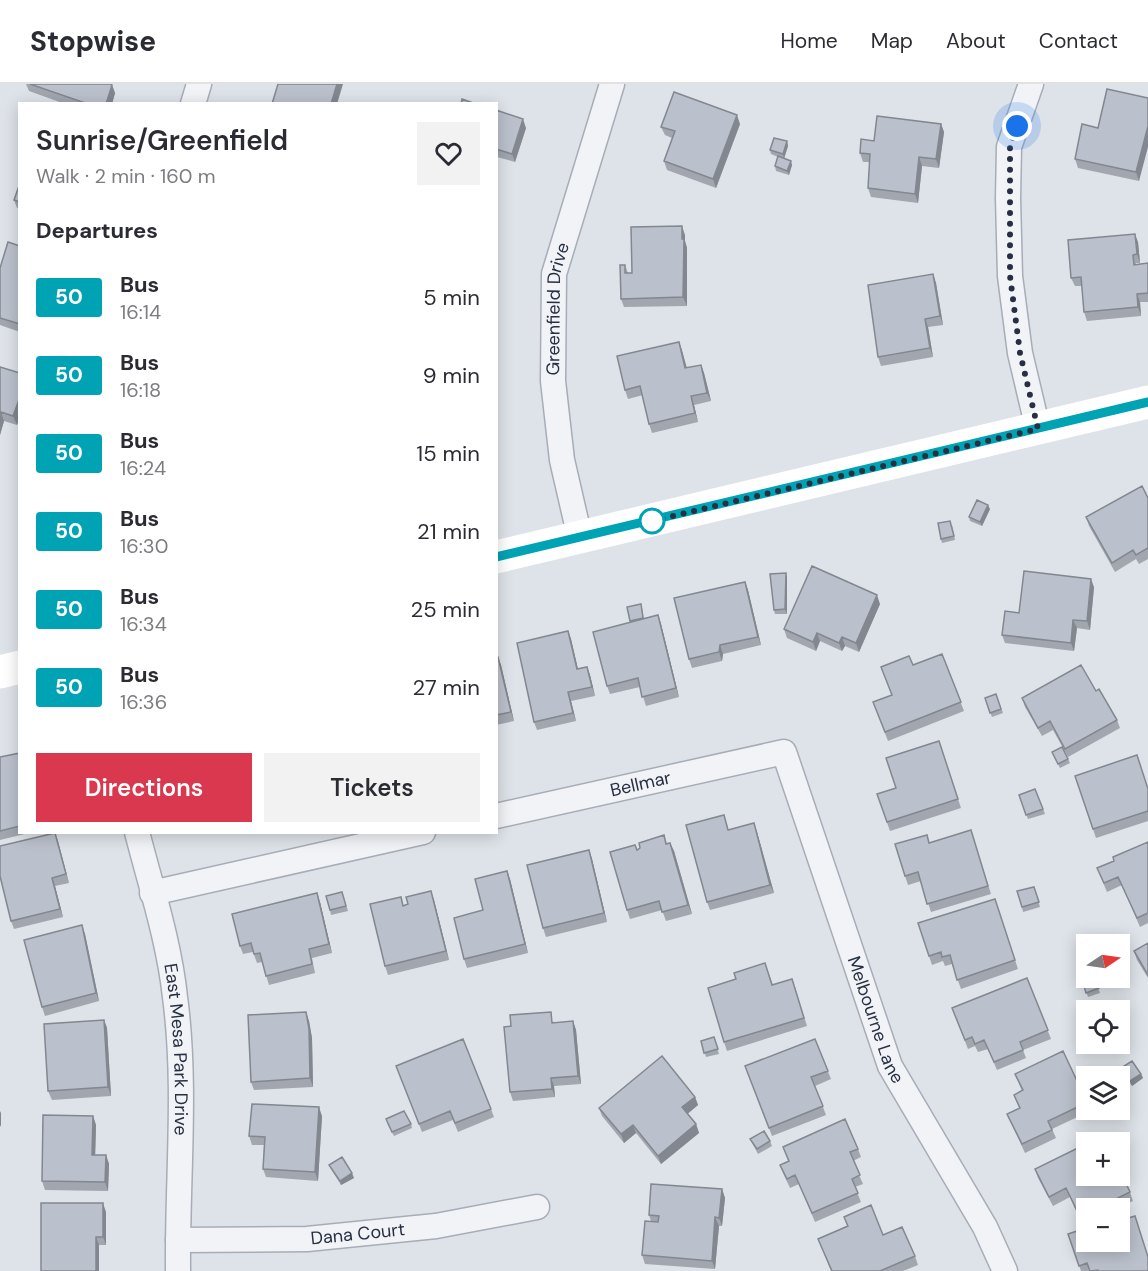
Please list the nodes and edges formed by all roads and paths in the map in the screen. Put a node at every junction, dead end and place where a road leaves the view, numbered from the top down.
1 (199, 84) edge
2 (612, 84) edge
3 (1031, 84) edge
4 (194, 102) edge
5 (1148, 402) edge
6 (1038, 429) junction
7 (580, 538) junction
8 (498, 557) edge
9 (18, 668) edge
10 (0, 672) edge
11 (784, 752) joint
12 (498, 816) edge
13 (137, 834) edge
14 (414, 834) edge
15 (152, 893) junction
16 (537, 1207) dead end
17 (178, 1240) junction
18 (178, 1271) edge
19 (1005, 1271) edge

1 - 4 street
2 - 7 street, Greenfield Drive
3 - 6 street
5 - 6 main road
6 - 7 main road
7 - 8 main road
9 - 10 main road
11 - 12 street, Bellmar
11 - 19 street, Melbourne Lane
13 - 15 street, East Mesa Park Drive
14 - 15 street
15 - 17 street, East Mesa Park Drive
16 - 17 street, Dana Court
17 - 18 street, East Mesa Park Drive

